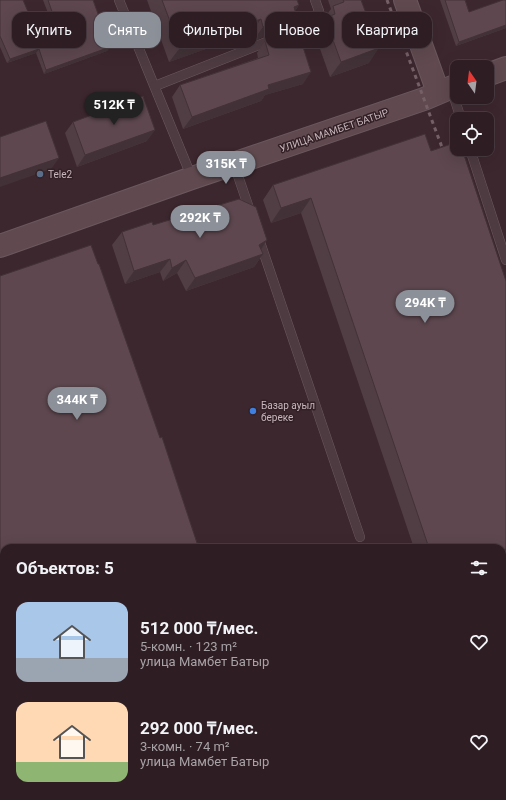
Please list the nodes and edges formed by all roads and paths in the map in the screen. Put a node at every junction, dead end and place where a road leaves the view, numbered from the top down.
1 (120, 0) edge
2 (315, 0) edge
3 (405, 0) edge
4 (506, 68) edge
5 (494, 72) edge
6 (155, 86) junction
7 (449, 88) edge
8 (458, 112) edge
9 (472, 156) edge
10 (234, 164) junction
11 (192, 178) junction
12 (0, 246) edge
13 (506, 260) edge
14 (360, 537) dead end

1 - 6 lane
2 - 6 lane
3 - 7 main road
4 - 5 main road
6 - 11 lane
7 - 8 lane
7 - 10 main road, УЛИЦА МАМБЕТ БАТЫР
9 - 13 lane
10 - 11 main road, УЛИЦА МАМБЕТ БАТЫР
10 - 14 lane
11 - 12 main road, УЛИЦА МАМБЕТ БАТЫР

